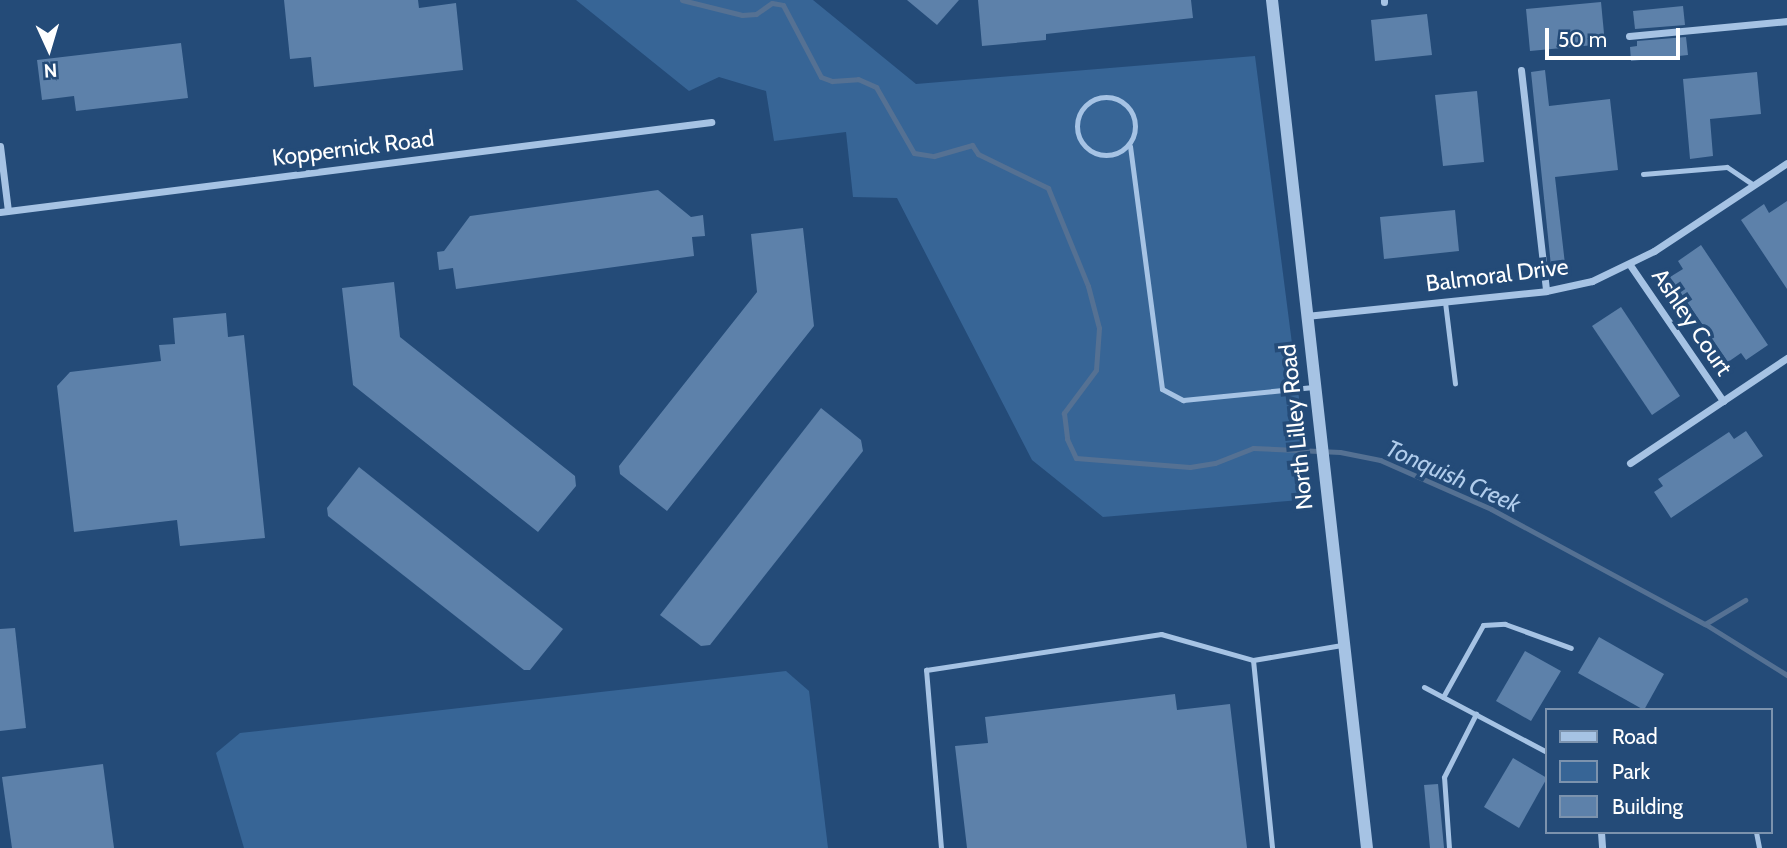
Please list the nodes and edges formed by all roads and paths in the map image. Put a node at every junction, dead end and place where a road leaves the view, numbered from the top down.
1 (1272, 0) edge
2 (1787, 21) edge
3 (1629, 36) dead end
4 (1521, 70) dead end
5 (711, 122) dead end
6 (0, 146) edge
7 (1130, 146) junction
8 (1786, 166) edge
9 (1643, 174) dead end
10 (1754, 185) junction
11 (4, 211) edge
12 (1630, 265) junction
13 (1546, 291) junction
14 (1445, 302) junction
15 (1305, 316) junction
16 (1787, 358) edge
17 (1455, 383) dead end
18 (1313, 387) junction
19 (1723, 401) junction
20 (1630, 463) dead end
21 (1342, 645) junction
22 (1571, 649) dead end
23 (1253, 660) junction
24 (1424, 687) dead end
25 (1443, 697) junction
26 (1476, 714) junction
27 (1546, 751) edge
28 (941, 848) edge
29 (1272, 848) edge
30 (1367, 848) edge
31 (1449, 848) edge

1 - 15 street, North Lilley Road
2 - 3 street
4 - 13 street
5 - 11 street, Koppernick Road
6 - 11 street
7 - 7 lane
7 - 18 lane
8 - 10 street, Balmoral Drive
9 - 10 lane
10 - 12 street, Balmoral Drive
12 - 13 street, Balmoral Drive
12 - 19 street, Ashley Court
13 - 14 street, Balmoral Drive
14 - 15 street, Balmoral Drive
14 - 17 lane
15 - 18 street, North Lilley Road
16 - 19 street, Ashley Court
18 - 21 street, North Lilley Road
19 - 20 street, Ashley Court
21 - 23 lane
21 - 30 street, North Lilley Road
22 - 25 lane
23 - 28 lane
23 - 29 lane
24 - 25 lane
25 - 26 lane
26 - 27 lane
26 - 31 lane

